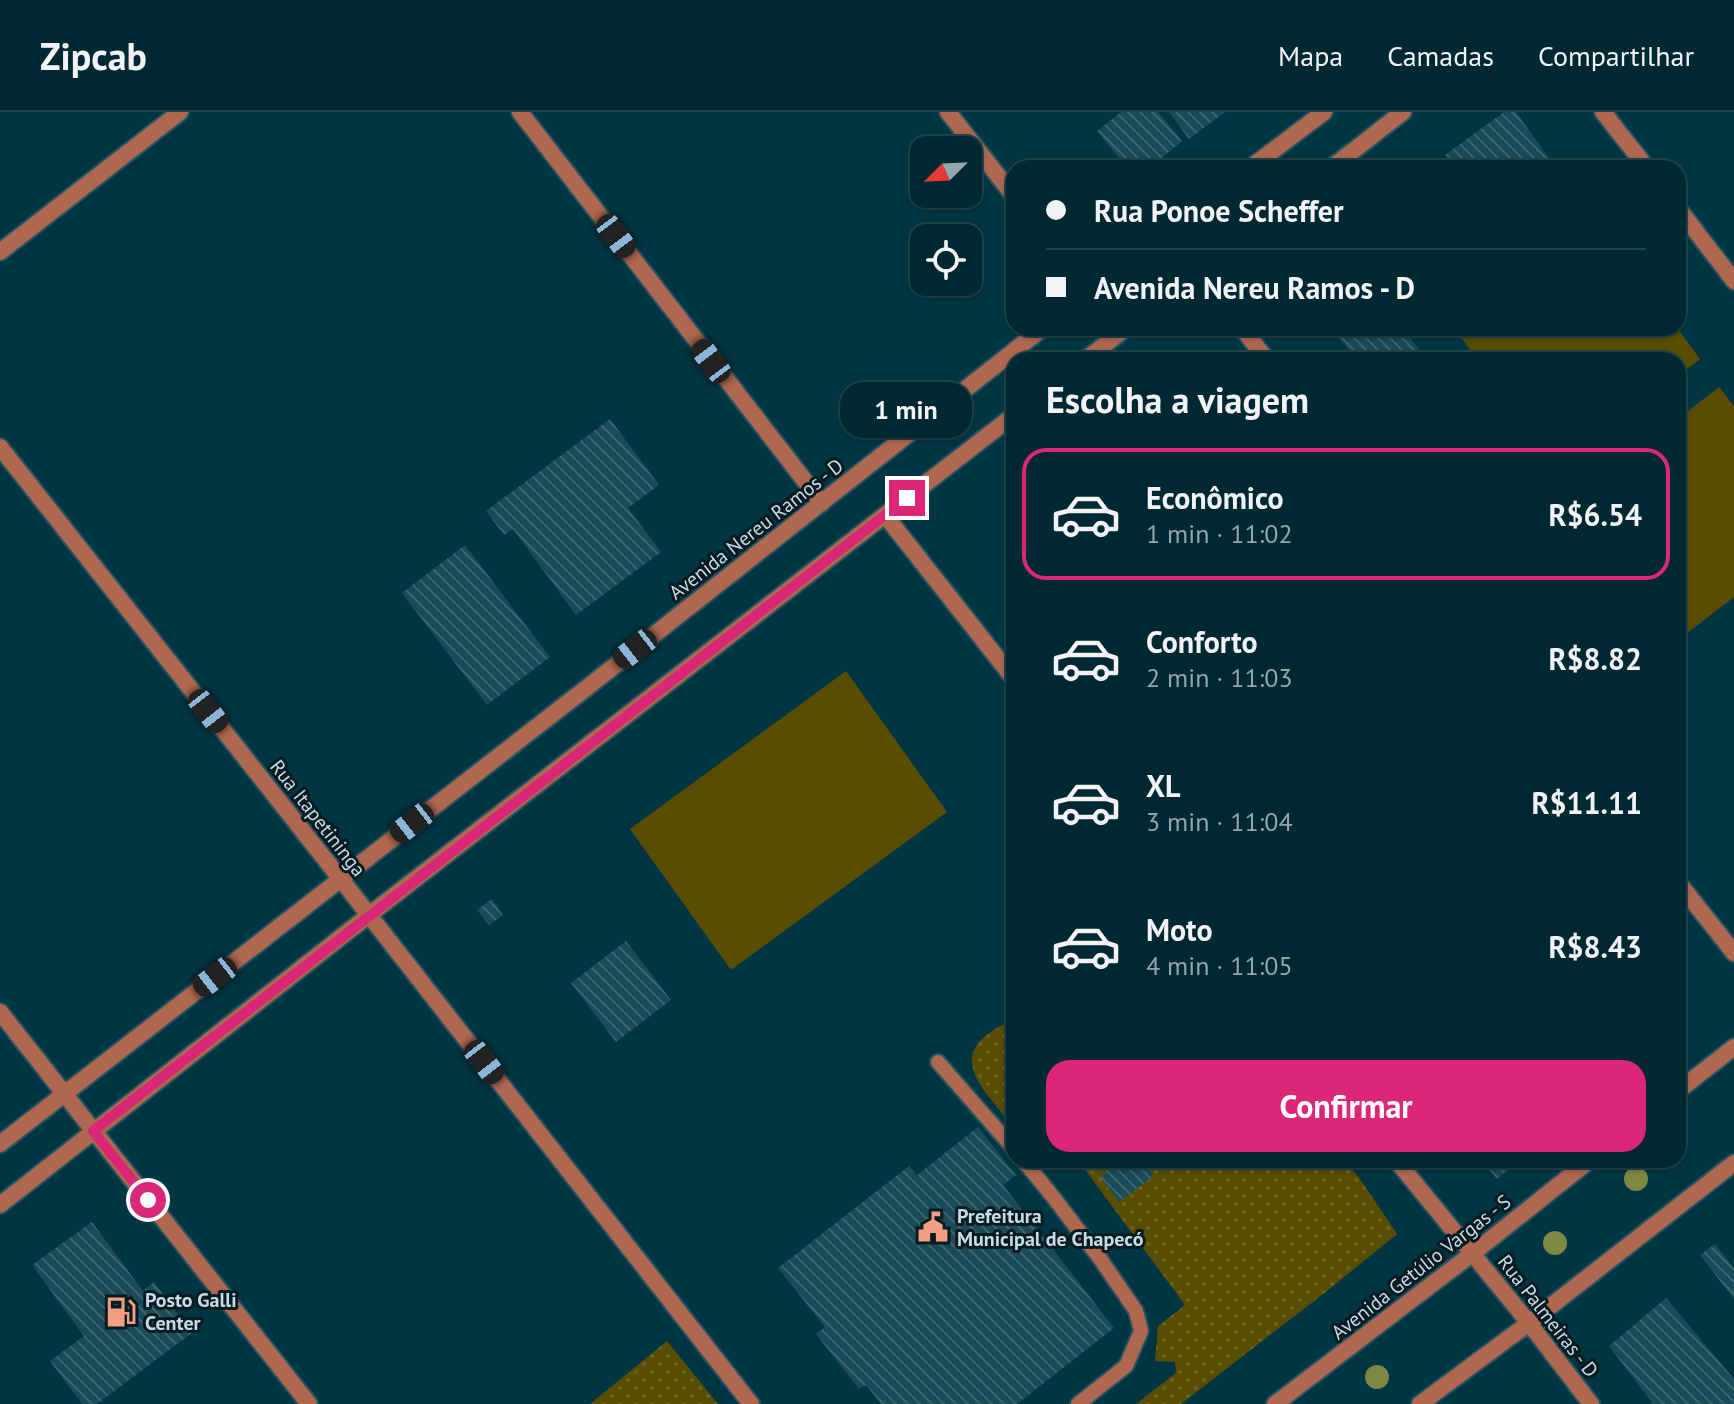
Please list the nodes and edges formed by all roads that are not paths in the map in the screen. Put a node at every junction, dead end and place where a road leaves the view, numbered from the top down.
1 (180, 112) edge
2 (520, 112) edge
3 (948, 112) edge
4 (1324, 112) edge
5 (1403, 112) edge
6 (1603, 112) edge
7 (1261, 160) edge
8 (1341, 160) edge
9 (1641, 160) edge
10 (1006, 186) edge
11 (1686, 218) edge
12 (0, 252) edge
13 (1734, 281) edge
14 (1033, 336) edge
15 (1116, 336) edge
16 (1248, 336) edge
17 (1013, 352) edge
18 (1095, 352) edge
19 (1261, 352) edge
20 (1006, 357) edge
21 (1006, 421) edge
22 (0, 447) edge
23 (822, 503) junction
24 (885, 515) junction
25 (1006, 669) edge
26 (340, 879) junction
27 (1686, 892) edge
28 (369, 915) junction
29 (1734, 953) edge
30 (0, 1012) edge
31 (1734, 1047) edge
32 (938, 1062) dead end
33 (1686, 1085) edge
34 (64, 1095) junction
35 (93, 1131) junction
36 (1006, 1140) edge
37 (0, 1144) edge
38 (1734, 1163) edge
39 (1030, 1168) edge
40 (1403, 1168) edge
41 (1580, 1168) edge
42 (0, 1205) edge
43 (1473, 1253) junction
44 (1529, 1323) junction
45 (309, 1404) edge
46 (751, 1404) edge
47 (1078, 1404) edge
48 (1275, 1404) edge
49 (1420, 1404) edge
50 (1591, 1404) edge

1 - 12 street
2 - 23 street
3 - 10 street
4 - 7 street
5 - 8 street
6 - 9 street
11 - 13 street
14 - 17 street, Avenida Nereu Ramos - D
15 - 18 street
16 - 19 street
20 - 23 street, Avenida Nereu Ramos - D
21 - 24 street
22 - 26 street, Rua Itapetininga
23 - 26 street, Avenida Nereu Ramos - D
24 - 25 street
24 - 28 street
26 - 28 street, Rua Itapetininga
26 - 34 street, Avenida Nereu Ramos - D
27 - 29 street
28 - 35 street
28 - 46 street, Rua Itapetininga
30 - 34 street
31 - 33 street
32 - 36 lane
34 - 35 street
34 - 37 street, Avenida Nereu Ramos - D
35 - 42 street
35 - 45 street
38 - 44 street
39 - 47 lane
40 - 43 street, Rua Palmeiras - D
41 - 43 street, Avenida Getúlio Vargas - S
43 - 44 street, Rua Palmeiras - D
43 - 48 street, Avenida Getúlio Vargas - S
44 - 49 street
44 - 50 street, Rua Palmeiras - D

